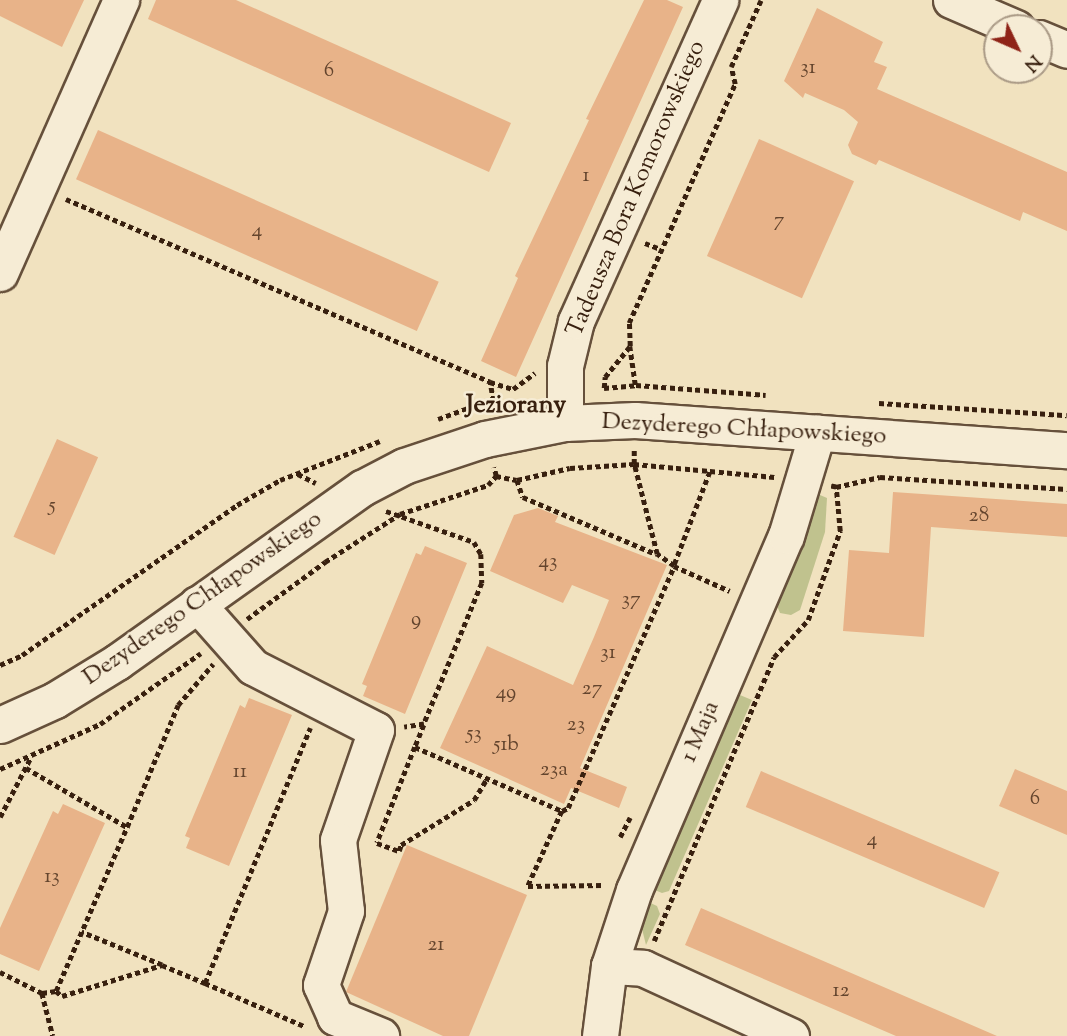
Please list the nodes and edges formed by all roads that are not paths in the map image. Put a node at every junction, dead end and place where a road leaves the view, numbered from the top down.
1 (121, 0) edge
2 (720, 0) edge
3 (951, 0) edge
4 (984, 14) edge
5 (0, 273) edge
6 (565, 423) junction
7 (817, 433) junction
8 (1067, 450) edge
9 (197, 604) junction
10 (0, 725) edge
11 (609, 966) junction
12 (323, 1030) edge
13 (381, 1036) edge
14 (600, 1036) edge
15 (791, 1036) edge

1 - 5 street
2 - 6 street, Tadeusza Bora Komorowskiego
3 - 4 street
6 - 7 street, Dezyderego Chłapowskiego
6 - 9 street, Dezyderego Chłapowskiego
7 - 8 street, Dezyderego Chłapowskiego
7 - 11 street, 1 Maja
9 - 10 street, Dezyderego Chłapowskiego
9 - 12 street
11 - 14 street, 1 Maja
11 - 15 street
12 - 13 street

